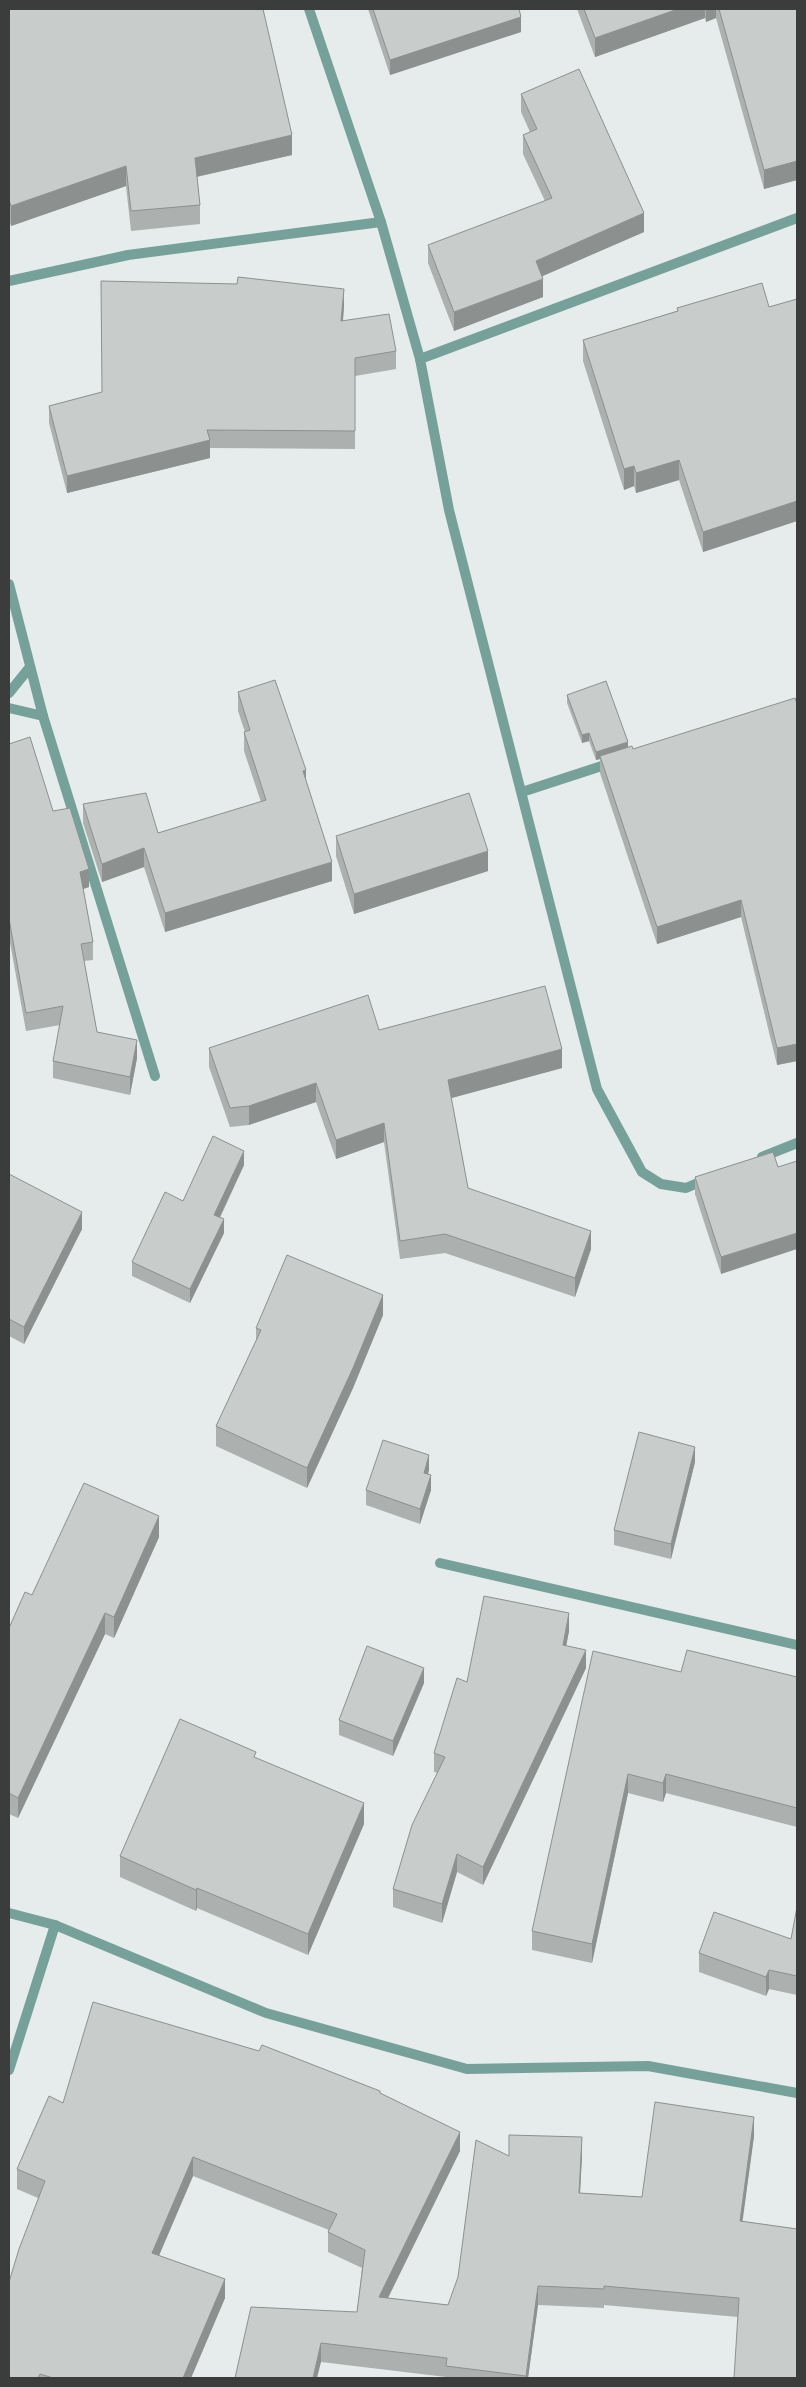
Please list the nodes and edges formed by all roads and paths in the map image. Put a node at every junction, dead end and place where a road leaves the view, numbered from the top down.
1 (308, 9) edge
2 (797, 218) edge
3 (381, 222) junction
4 (9, 281) edge
5 (420, 359) junction
6 (9, 584) edge
7 (30, 667) junction
8 (9, 693) edge
9 (9, 708) edge
10 (43, 716) junction
11 (626, 758) edge
12 (522, 792) junction
13 (155, 1076) dead end
14 (797, 1142) edge
15 (751, 1161) edge
16 (714, 1176) edge
17 (440, 1563) dead end
18 (797, 1645) edge
19 (9, 1913) edge
20 (55, 1925) junction
21 (9, 2070) edge
22 (797, 2093) edge

1 - 3 street
2 - 5 street
3 - 4 street
3 - 5 street
5 - 12 street
6 - 7 street
7 - 8 street
7 - 10 street
9 - 10 street
10 - 13 street
11 - 12 street
12 - 16 street
14 - 15 street
17 - 18 street
19 - 20 street
20 - 21 street
20 - 22 street

